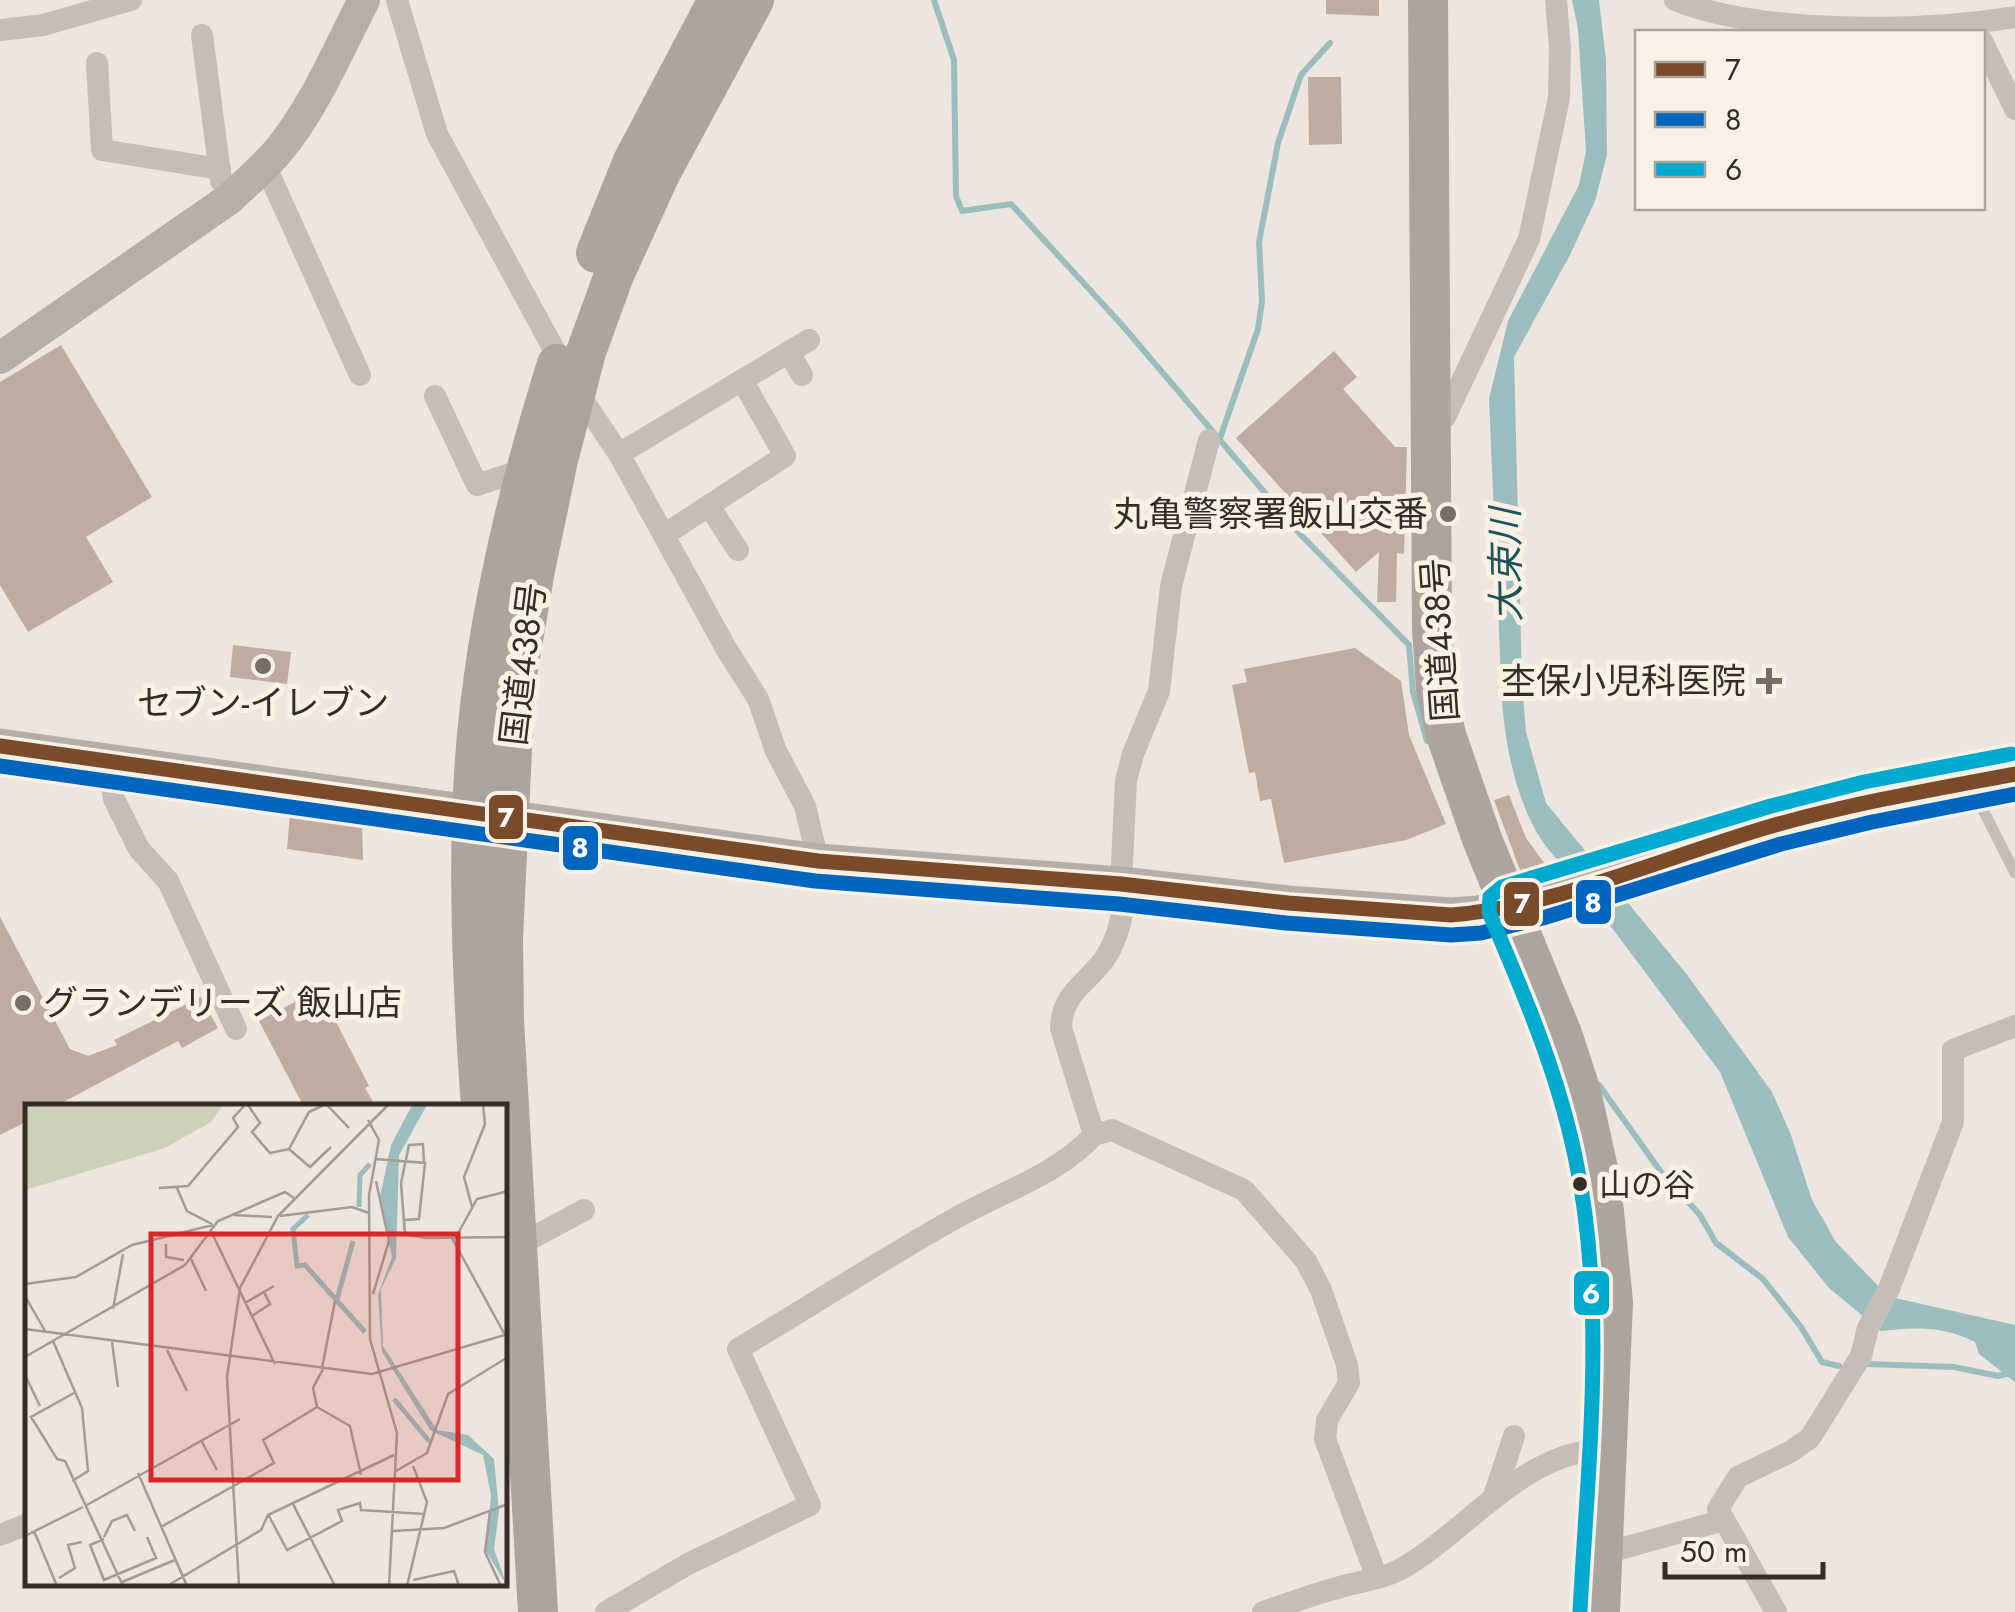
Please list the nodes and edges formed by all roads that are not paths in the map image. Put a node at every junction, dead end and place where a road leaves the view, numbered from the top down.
1 (130, 0) edge
2 (364, 0) edge
3 (396, 0) edge
4 (718, 0) edge
5 (754, 0) edge
6 (1428, 0) edge
7 (1556, 0) edge
8 (1675, 0) edge
9 (2008, 12) edge
10 (0, 30) edge
11 (1922, 30) edge
12 (1981, 30) edge
13 (202, 35) dead end
14 (1985, 47) edge
15 (98, 63) dead end
16 (2015, 109) edge
17 (266, 165) junction
18 (220, 170) junction
19 (224, 203) junction
20 (809, 340) dead end
21 (788, 352) junction
22 (0, 358) edge
23 (568, 373) junction
24 (360, 374) dead end
25 (802, 374) dead end
26 (742, 380) junction
27 (435, 396) dead end
28 (1432, 426) junction
29 (1209, 440) dead end
30 (620, 454) junction
31 (525, 469) junction
32 (709, 506) junction
33 (664, 536) junction
34 (738, 550) dead end
35 (0, 746) edge
36 (108, 762) junction
37 (2015, 774) edge
38 (1976, 782) junction
39 (490, 817) junction
40 (818, 861) junction
41 (2015, 873) edge
42 (1124, 885) junction
43 (1508, 906) junction
44 (2015, 1026) edge
45 (236, 1029) dead end
46 (481, 1104) edge
47 (507, 1104) edge
48 (1094, 1134) junction
49 (508, 1139) edge
50 (584, 1210) dead end
51 (511, 1250) edge
52 (1514, 1436) dead end
53 (1607, 1450) junction
54 (1493, 1500) junction
55 (1724, 1520) junction
56 (25, 1525) edge
57 (0, 1535) edge
58 (508, 1542) edge
59 (1602, 1554) junction
60 (1377, 1578) junction
61 (512, 1612) edge
62 (538, 1612) edge
63 (606, 1612) edge
64 (1264, 1612) edge
65 (1600, 1612) edge
66 (1776, 1612) edge

1 - 10 street
2 - 17 street
3 - 23 street
4 - 23 highway, 国道438号
5 - 23 highway, 国道438号
6 - 28 highway, 国道438号
7 - 28 street
8 - 11 street
9 - 12 street
13 - 18 street
14 - 16 street
15 - 18 street
17 - 19 street
17 - 24 street
18 - 19 street
19 - 22 street
20 - 21 street
21 - 25 street
21 - 26 street
23 - 30 street
23 - 31 highway, 国道438号
23 - 39 highway, 国道438号
26 - 30 street
26 - 32 street
27 - 31 street
28 - 43 highway, 国道438号
29 - 42 street
30 - 33 street
31 - 39 highway, 国道438号
32 - 33 street
32 - 34 street
33 - 40 street
35 - 36 main road
36 - 39 main road
36 - 45 street
37 - 38 main road
38 - 41 lane
38 - 43 main road
39 - 40 main road
39 - 46 highway, 国道438号
39 - 47 highway, 国道438号
40 - 42 main road
42 - 43 main road
42 - 48 street
43 - 53 highway, 国道438号
44 - 55 street
48 - 60 street
48 - 63 street
49 - 51 highway, 国道438号
50 - 51 street
51 - 62 highway, 国道438号
52 - 54 street
53 - 54 street
53 - 59 highway, 国道438号
54 - 60 street
55 - 59 street
55 - 66 street
56 - 57 street
58 - 61 highway
59 - 65 highway, 国道438号
60 - 64 street

